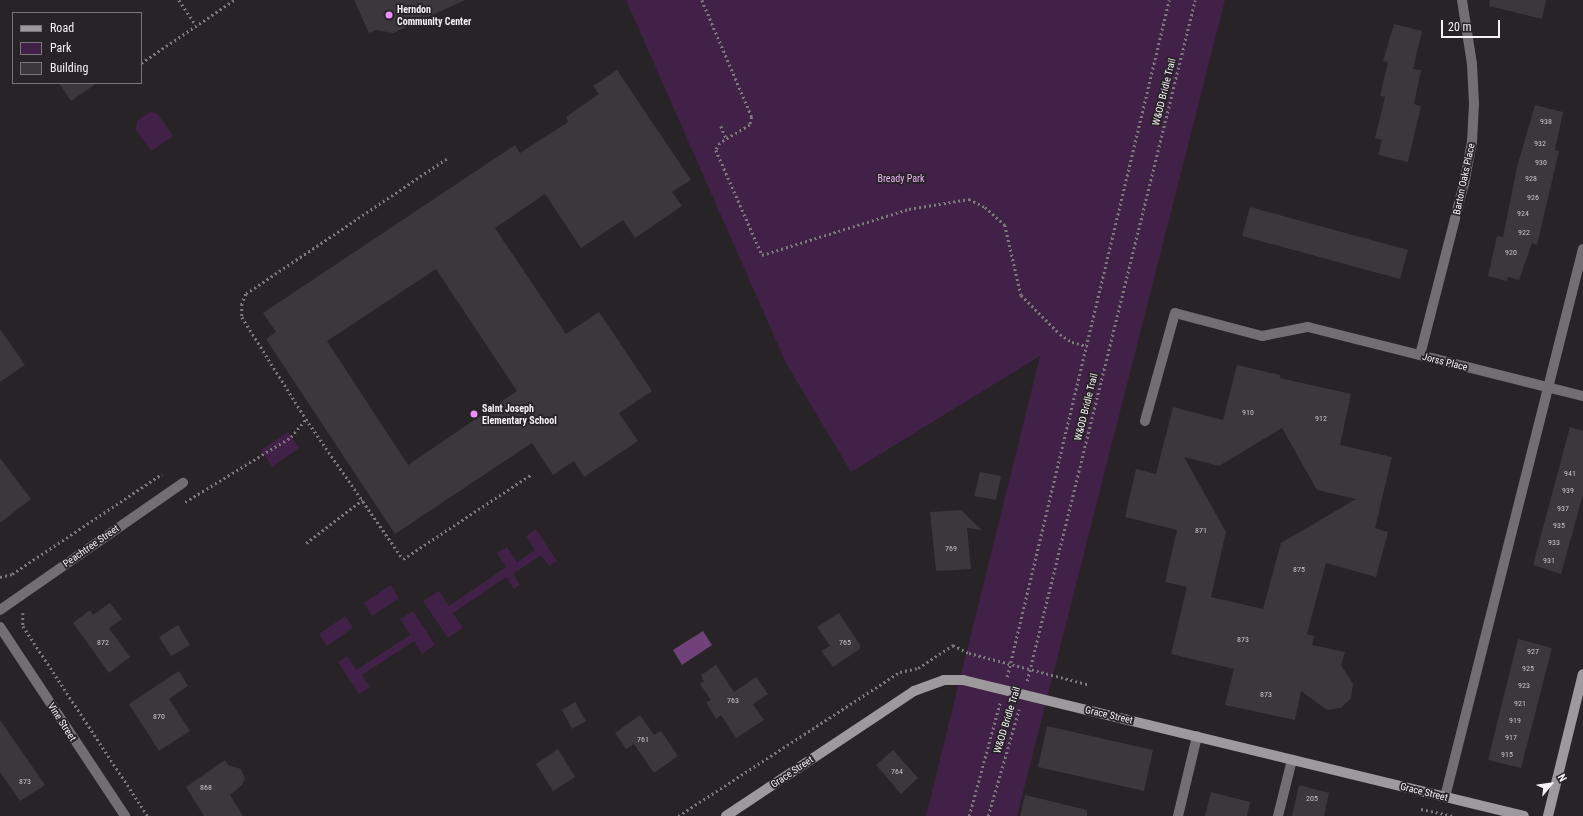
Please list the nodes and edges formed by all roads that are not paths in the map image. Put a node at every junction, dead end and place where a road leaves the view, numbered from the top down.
1 (1462, 0) edge
2 (1583, 249) edge
3 (1420, 355) junction
4 (1548, 388) junction
5 (1583, 396) edge
6 (1145, 421) dead end
7 (182, 483) dead end
8 (0, 610) edge
9 (0, 627) edge
10 (1583, 674) edge
11 (1197, 736) junction
12 (1292, 760) junction
13 (1445, 797) junction
14 (125, 816) edge
15 (726, 816) edge
16 (1178, 816) edge
17 (1278, 816) edge
18 (1524, 816) edge
19 (1548, 816) edge

1 - 3 street, Barton Oaks Place
2 - 4 street
3 - 4 street, Jorss Place
3 - 6 street, Jorss Place
4 - 5 street, Jorss Place
4 - 13 street
7 - 8 street, Peachtree Street
9 - 14 street, Vine Street
10 - 19 street
11 - 12 street, Grace Street
11 - 15 street, Grace Street
11 - 16 street
12 - 13 street, Grace Street
12 - 17 street
13 - 18 street, Grace Street

